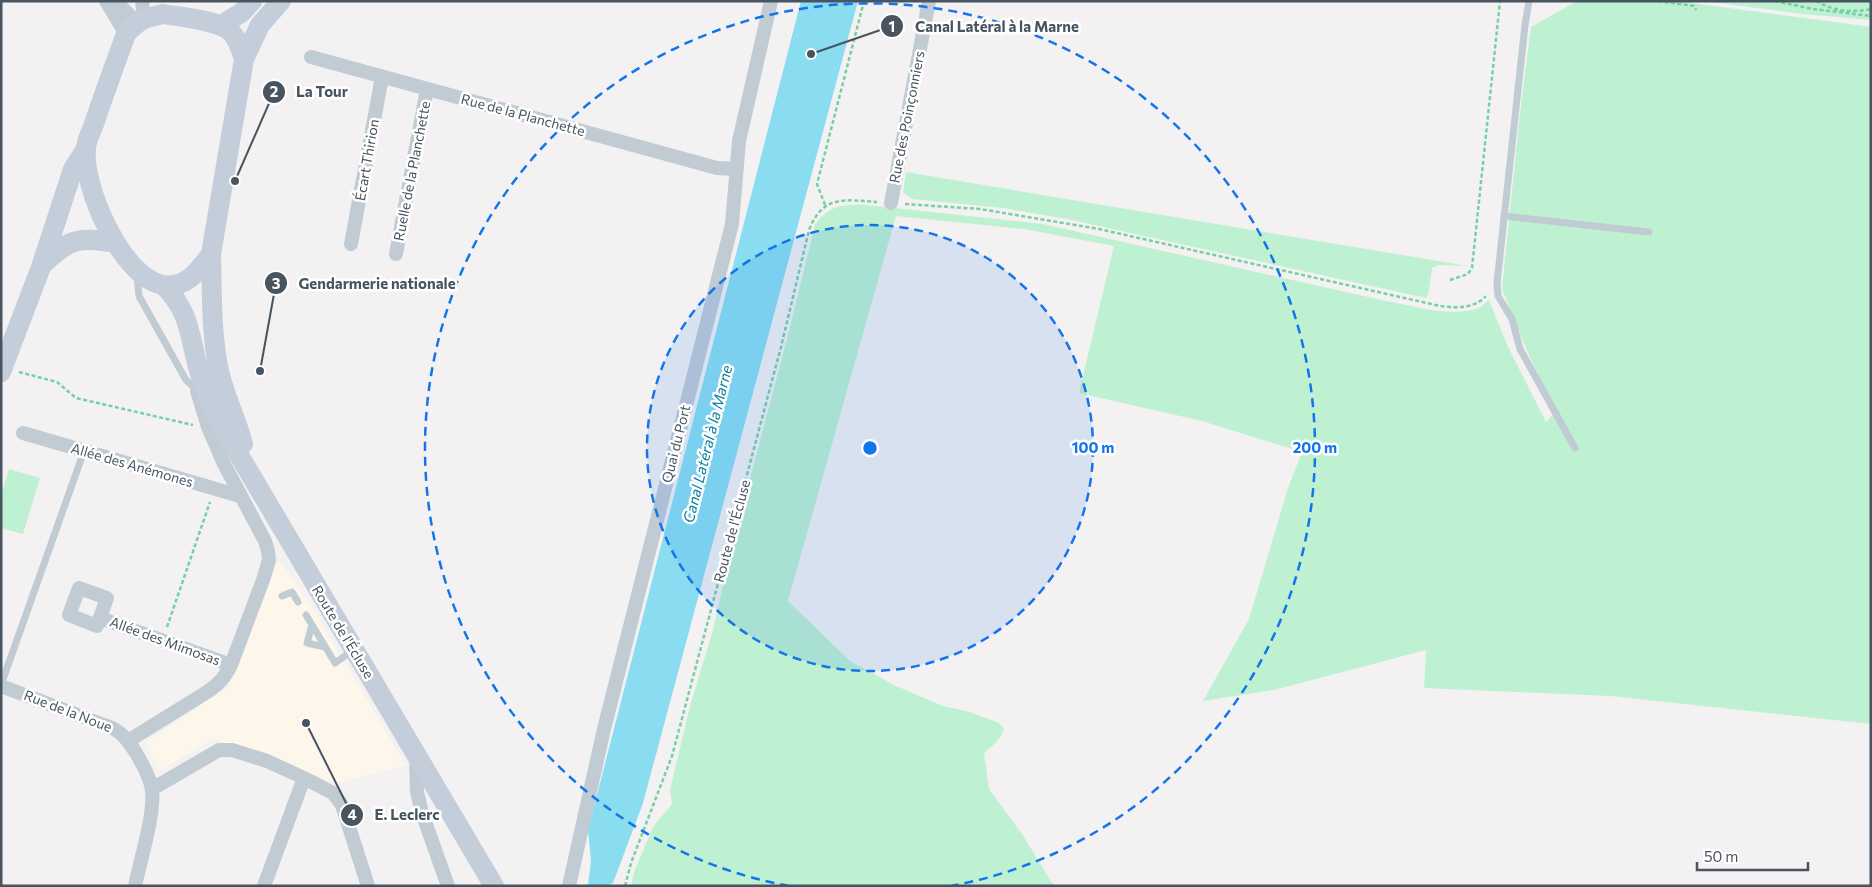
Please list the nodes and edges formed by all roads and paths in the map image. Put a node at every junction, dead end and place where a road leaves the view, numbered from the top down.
1 (106, 1) edge
2 (116, 1) edge
3 (252, 1) edge
4 (281, 1) edge
5 (771, 1) edge
6 (864, 1) edge
7 (929, 1) edge
8 (1500, 1) edge
9 (1529, 1) edge
10 (1658, 1) edge
11 (1775, 1) edge
12 (1816, 1) edge
13 (1871, 9) edge
14 (1696, 10) dead end
15 (1871, 16) edge
16 (137, 19) edge
17 (221, 25) junction
18 (311, 57) dead end
19 (244, 59) junction
20 (382, 77) junction
21 (427, 89) junction
22 (86, 149) junction
23 (737, 169) junction
24 (891, 202) junction
25 (825, 205) junction
26 (1504, 216) junction
27 (1649, 232) dead end
28 (115, 243) junction
29 (351, 244) dead end
30 (211, 254) junction
31 (396, 254) dead end
32 (41, 266) junction
33 (137, 270) junction
34 (1450, 280) dead end
35 (163, 285) junction
36 (1488, 294) dead end
37 (185, 315) junction
38 (212, 315) junction
39 (6, 345) edge
40 (2, 370) edge
41 (203, 395) junction
42 (208, 427) junction
43 (23, 433) dead end
44 (1575, 448) dead end
45 (84, 451) junction
46 (254, 482) junction
47 (214, 489) junction
48 (240, 496) junction
49 (282, 596) dead end
50 (298, 602) dead end
51 (306, 616) dead end
52 (100, 618) dead end
53 (312, 625) junction
54 (162, 640) junction
55 (325, 647) junction
56 (354, 650) junction
57 (231, 665) junction
58 (1, 685) edge
59 (128, 740) junction
60 (416, 754) junction
61 (304, 778) junction
62 (152, 789) junction
63 (135, 886) edge
64 (264, 886) edge
65 (368, 886) edge
66 (448, 886) edge
67 (494, 886) edge
68 (569, 886) edge
69 (625, 886) edge

1 - 16 street
2 - 16 street
3 - 17 main road
4 - 19 main road, Route de l'Écluse
5 - 23 street, Quai du Port
6 - 25 path
7 - 24 street, Rue des Poinçonniers
8 - 34 path
9 - 26 lane
10 - 14 path
11 - 15 path
12 - 13 path
16 - 17 main road
16 - 22 main road
17 - 19 main road
18 - 20 street, Rue de la Planchette
19 - 30 main road, Route de l'Écluse
20 - 21 street, Rue de la Planchette
20 - 29 street, Écart Thirion
21 - 23 street, Rue de la Planchette
21 - 31 street, Ruelle de la Planchette
22 - 28 main road
22 - 32 main road
23 - 68 street, Quai du Port
24 - 25 path
24 - 36 path
25 - 69 path, Route de l'Écluse
26 - 27 lane
26 - 44 lane
28 - 32 main road
28 - 33 main road
30 - 35 main road
30 - 38 main road, Route de l'Écluse
32 - 39 main road
33 - 35 main road
33 - 41 lane
35 - 37 main road, Route de l'Écluse
37 - 38 main road
37 - 41 main road, Route de l'Écluse
38 - 46 main road, Route de l'Écluse
39 - 40 main road
40 - 42 path
41 - 42 street
41 - 46 main road, Route de l'Écluse
42 - 48 street
43 - 45 street, Allée des Anémones
45 - 47 street, Allée des Anémones
45 - 58 lane
46 - 56 main road, Route de l'Écluse
47 - 48 street, Allée des Anémones
47 - 54 path
48 - 57 street
49 - 50 lane
51 - 53 lane
52 - 54 street, Allée des Mimosas
53 - 55 lane
53 - 55 lane
54 - 57 street, Allée des Mimosas
55 - 56 lane
56 - 60 main road, Route de l'Écluse
57 - 59 street
58 - 59 street, Rue de la Noue
59 - 62 street, Rue de la Noue
60 - 66 street
60 - 67 main road, Route de l'Écluse
61 - 62 street
61 - 64 street
61 - 65 street
62 - 63 street, Rue de la Noue

